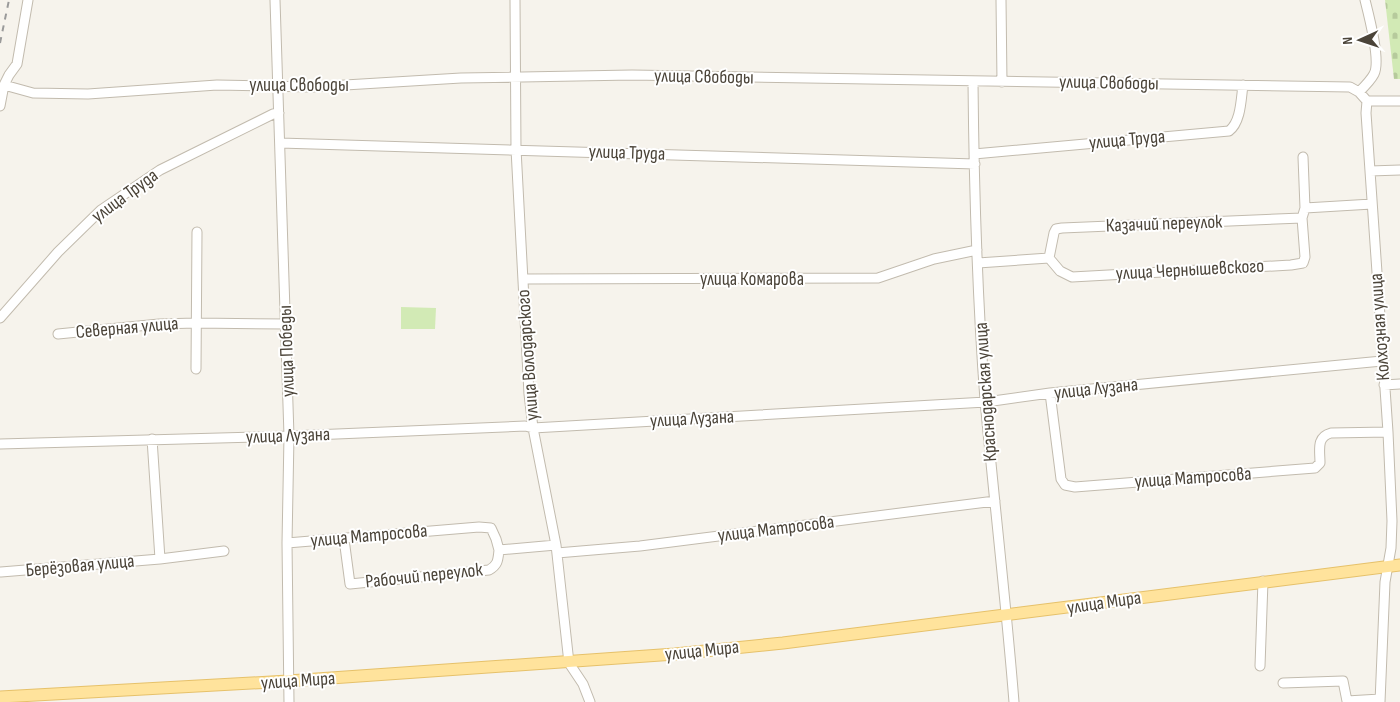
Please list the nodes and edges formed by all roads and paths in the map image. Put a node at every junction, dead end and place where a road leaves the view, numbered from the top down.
1 (28, 0) edge
2 (275, 0) edge
3 (515, 0) edge
4 (1001, 0) edge
5 (1365, 0) edge
6 (516, 77) junction
7 (973, 82) junction
8 (1002, 82) junction
9 (4, 85) junction
10 (1243, 85) junction
11 (278, 86) junction
12 (1359, 92) junction
13 (1367, 101) junction
14 (1400, 101) edge
15 (0, 106) edge
16 (279, 113) junction
17 (280, 143) junction
18 (516, 149) junction
19 (974, 154) junction
20 (1303, 157) dead end
21 (975, 164) junction
22 (1400, 170) edge
23 (1370, 171) junction
24 (1372, 204) junction
25 (1305, 208) junction
26 (1302, 218) junction
27 (197, 232) dead end
28 (977, 250) junction
29 (1049, 258) junction
30 (978, 263) junction
31 (522, 279) junction
32 (0, 318) edge
33 (196, 323) junction
34 (286, 324) junction
35 (58, 334) dead end
36 (1382, 361) junction
37 (196, 369) dead end
38 (1400, 384) edge
39 (1384, 385) junction
40 (1050, 393) junction
41 (986, 402) junction
42 (533, 428) junction
43 (1388, 432) junction
44 (289, 436) junction
45 (152, 439) junction
46 (0, 444) edge
47 (995, 501) junction
48 (344, 539) junction
49 (287, 543) junction
50 (556, 549) junction
51 (499, 550) junction
52 (224, 551) dead end
53 (160, 559) junction
54 (1394, 566) edge
55 (1, 572) edge
56 (1263, 581) junction
57 (1008, 615) junction
58 (569, 663) junction
59 (1260, 666) dead end
60 (288, 681) junction
61 (1283, 683) dead end
62 (0, 698) edge
63 (17, 699) edge
64 (1380, 701) edge
65 (288, 702) edge
66 (590, 702) edge
67 (1014, 702) edge

1 - 9 street
2 - 11 street, улица Победы
3 - 6 street, улица Володарского
4 - 8 street
5 - 12 street
6 - 7 street, улица Свободы
6 - 11 street, улица Свободы
6 - 18 street, улица Володарского
7 - 8 street, улица Свободы
7 - 19 street, Краснодарская улица
8 - 10 street, улица Свободы
9 - 11 street, улица Свободы
9 - 15 street
10 - 12 street, улица Свободы
10 - 19 street, улица Труда
11 - 16 street, улица Победы
12 - 13 street
13 - 14 street
13 - 23 street, Колхозная улица
16 - 17 street, улица Победы
16 - 32 street, улица Труда
17 - 18 street, улица Труда
17 - 34 street, улица Победы
18 - 21 street, улица Труда
18 - 31 street, улица Володарского
19 - 21 street, Краснодарская улица
20 - 25 street, улица Чернышевского
21 - 28 street, Краснодарская улица
22 - 23 street
23 - 24 street, Колхозная улица
24 - 25 street
24 - 36 street, Колхозная улица
25 - 26 street, улица Чернышевского
26 - 29 street, Казачий переулок
26 - 29 street, улица Чернышевского
27 - 33 street, Северная улица
28 - 30 street, Краснодарская улица
28 - 31 street, улица Комарова
29 - 30 street
30 - 41 street, Краснодарская улица
31 - 42 street, улица Володарского
33 - 34 street, Северная улица
33 - 35 street, Северная улица
33 - 37 street, Северная улица
34 - 44 street, улица Победы
36 - 39 street, Колхозная улица
36 - 40 street, улица Лузана
38 - 39 street
39 - 43 street, Колхозная улица
40 - 41 street, улица Лузана
40 - 43 street, улица Матросова
41 - 42 street, улица Лузана
41 - 47 street, Краснодарская улица
42 - 44 street, улица Лузана
42 - 50 street, улица Володарского
43 - 54 street, Колхозная улица
44 - 45 street, улица Лузана
44 - 49 street, улица Победы
45 - 46 street, улица Лузана
45 - 53 street, Берёзовая улица
47 - 50 street, улица Матросова
47 - 57 street, Краснодарская улица
48 - 49 street, улица Матросова
48 - 51 street, улица Матросова
48 - 51 street, Рабочий переулок
49 - 60 street, улица Победы
50 - 51 street, улица Матросова
50 - 58 street, улица Володарского
52 - 53 street, Берёзовая улица
53 - 55 street, Берёзовая улица
54 - 56 main road, улица Мира
54 - 64 street, Колхозная улица
56 - 57 main road, улица Мира
56 - 59 street
57 - 58 main road, улица Мира
57 - 67 street, Краснодарская улица
58 - 60 main road, улица Мира
58 - 66 street, улица Володарского
60 - 63 main road, улица Мира
60 - 65 street, улица Победы
61 - 64 street
62 - 63 main road, улица Мира

